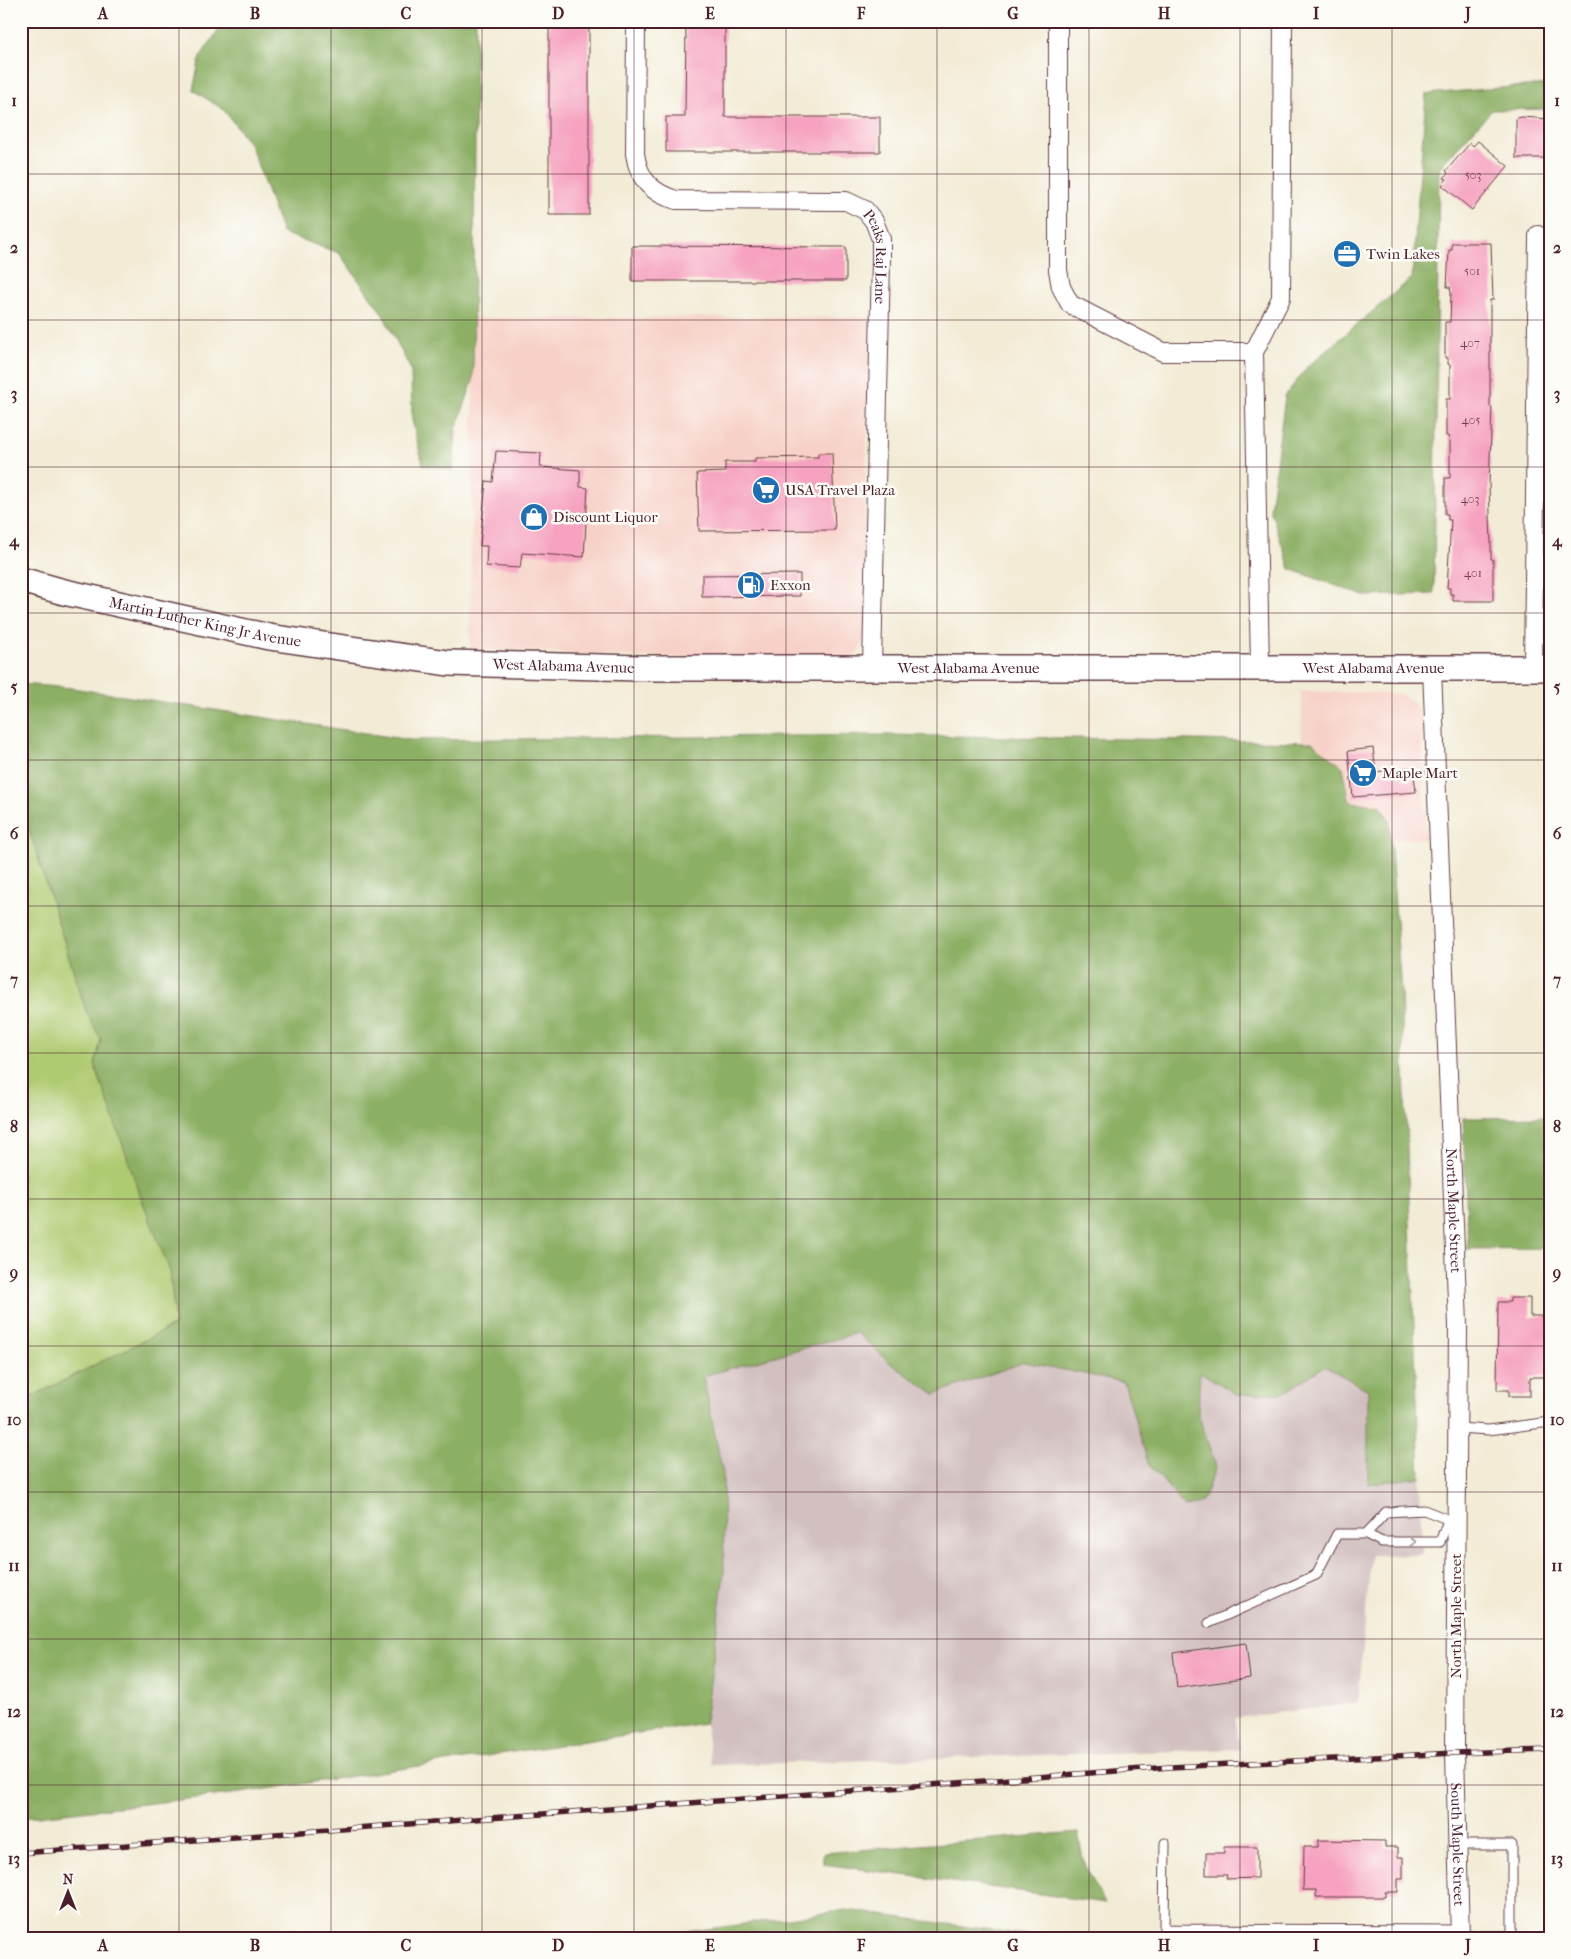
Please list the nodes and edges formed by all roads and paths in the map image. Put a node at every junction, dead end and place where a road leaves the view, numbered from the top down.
1 (636, 21) edge
2 (1058, 21) edge
3 (1283, 21) edge
4 (1538, 235) dead end
5 (1254, 352) junction
6 (21, 580) edge
7 (389, 654) joint
8 (872, 667) junction
9 (1260, 668) junction
10 (1541, 668) edge
11 (1432, 669) junction
12 (1550, 1422) edge
13 (1457, 1428) junction
14 (1452, 1521) junction
15 (1366, 1534) junction
16 (1208, 1623) dead end
17 (1455, 1752) joint
18 (1165, 1843) dead end
19 (1458, 1846) junction
20 (1460, 1935) edge

1 - 8 street, Peaks Raj Lane
2 - 5 street
3 - 5 street
4 - 10 street
5 - 9 street
6 - 7 main road, Martin Luther King Jr Avenue
7 - 8 main road, West Alabama Avenue
8 - 9 main road, West Alabama Avenue
9 - 11 main road, West Alabama Avenue
10 - 11 main road, West Alabama Avenue
11 - 13 street, North Maple Street
12 - 13 lane
13 - 14 street, North Maple Street
14 - 15 lane
15 -> 14 lane
14 - 17 street, North Maple Street
15 - 16 lane
17 - 19 street, South Maple Street
18 - 20 lane
19 - 20 street, South Maple Street
19 - 20 lane

